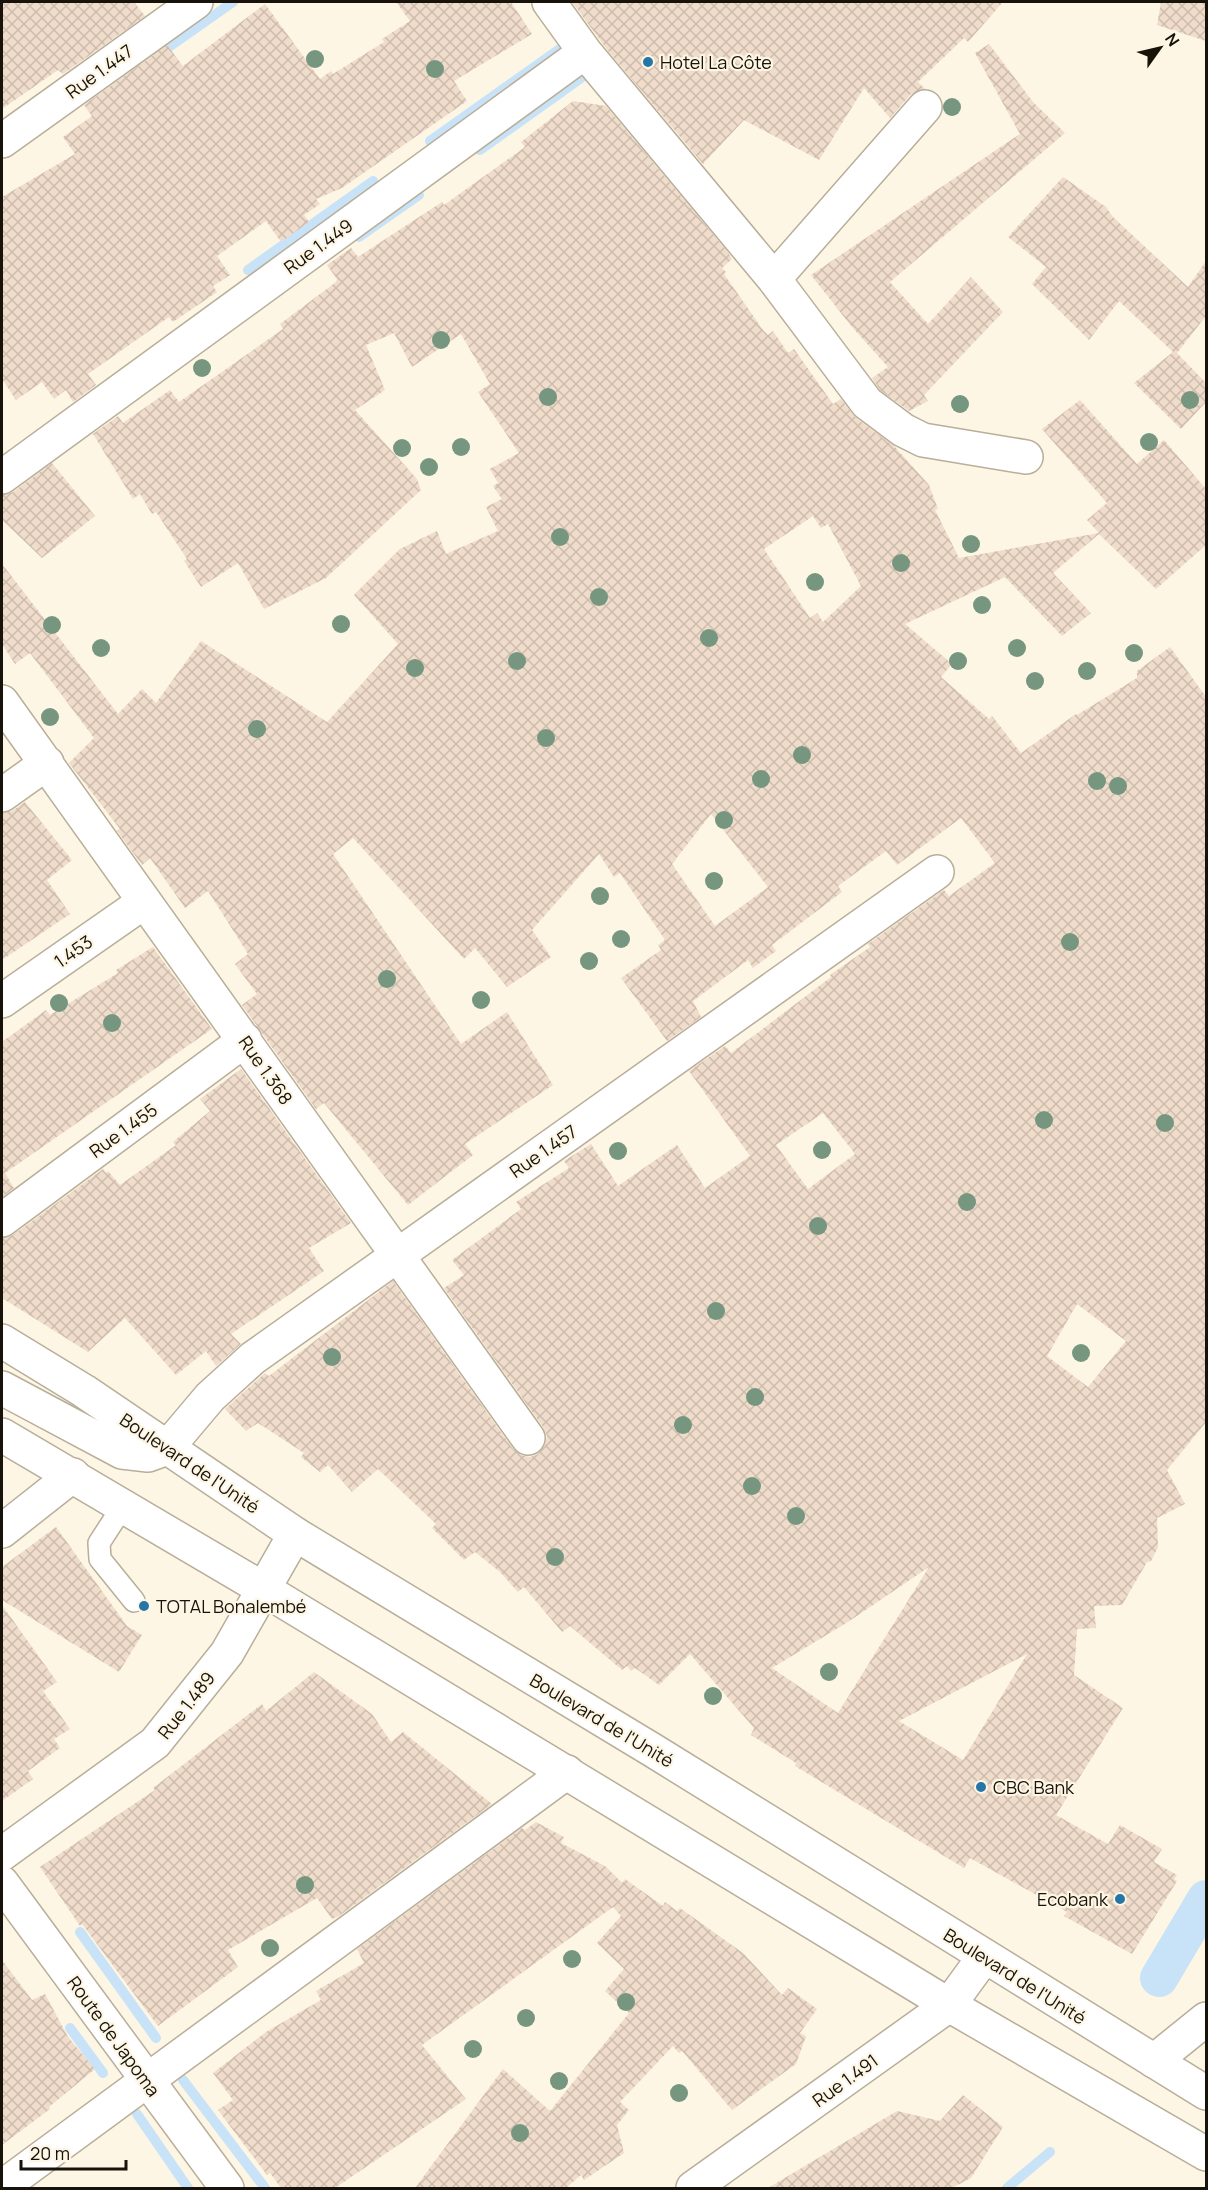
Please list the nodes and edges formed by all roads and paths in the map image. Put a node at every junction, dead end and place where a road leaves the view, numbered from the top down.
1 (196, 2) edge
2 (549, 2) edge
3 (585, 52) junction
4 (925, 107) dead end
5 (2, 141) edge
6 (774, 279) junction
7 (1026, 457) dead end
8 (2, 477) edge
9 (2, 702) edge
10 (47, 763) junction
11 (2, 795) edge
12 (937, 872) dead end
13 (144, 902) junction
14 (2, 1001) edge
15 (245, 1040) junction
16 (2, 1220) edge
17 (396, 1255) junction
18 (2, 1341) edge
19 (2, 1388) edge
20 (2, 1435) edge
21 (528, 1438) dead end
22 (167, 1448) junction
23 (73, 1475) junction
24 (123, 1506) junction
25 (2, 1531) edge
26 (295, 1534) junction
27 (265, 1590) junction
28 (134, 1601) dead end
29 (567, 1772) junction
30 (2, 1854) edge
31 (2, 1883) edge
32 (984, 1957) junction
33 (949, 2005) junction
34 (1206, 2019) edge
35 (1154, 2061) junction
36 (146, 2079) junction
37 (1206, 2093) edge
38 (1206, 2154) edge
39 (2, 2187) edge
40 (226, 2188) edge
41 (693, 2188) edge

1 - 5 street, Rue 1.447
2 - 3 street
3 - 6 street
3 - 8 street, Rue 1.449
4 - 6 street
6 - 7 street
9 - 10 street, Rue 1.368
10 - 11 street
10 - 13 street, Rue 1.368
12 - 17 street, Rue 1.457
13 - 14 street, 1.453
13 - 15 street, Rue 1.368
15 - 16 street, Rue 1.455
15 - 17 street, Rue 1.368
17 - 21 street, Rue 1.368
17 - 22 street, Rue 1.457
18 - 22 street, Boulevard de l'Unité
19 - 22 street
20 - 23 street
22 - 26 street, Boulevard de l'Unité
23 - 24 street
23 - 25 street
24 - 27 street
24 - 28 lane
26 - 27 street, Rue 1.489
26 - 32 street, Boulevard de l'Unité
27 - 29 street
27 - 30 street, Rue 1.489
29 - 33 street
29 - 36 street
31 - 36 street, Route de Japoma
32 - 33 street, Rue 1.491
32 - 35 street, Boulevard de l'Unité
33 - 38 street
33 - 41 street, Rue 1.491
34 - 35 street
35 - 37 street, Boulevard de l'Unité
36 - 39 street
36 - 40 street, Route de Japoma

